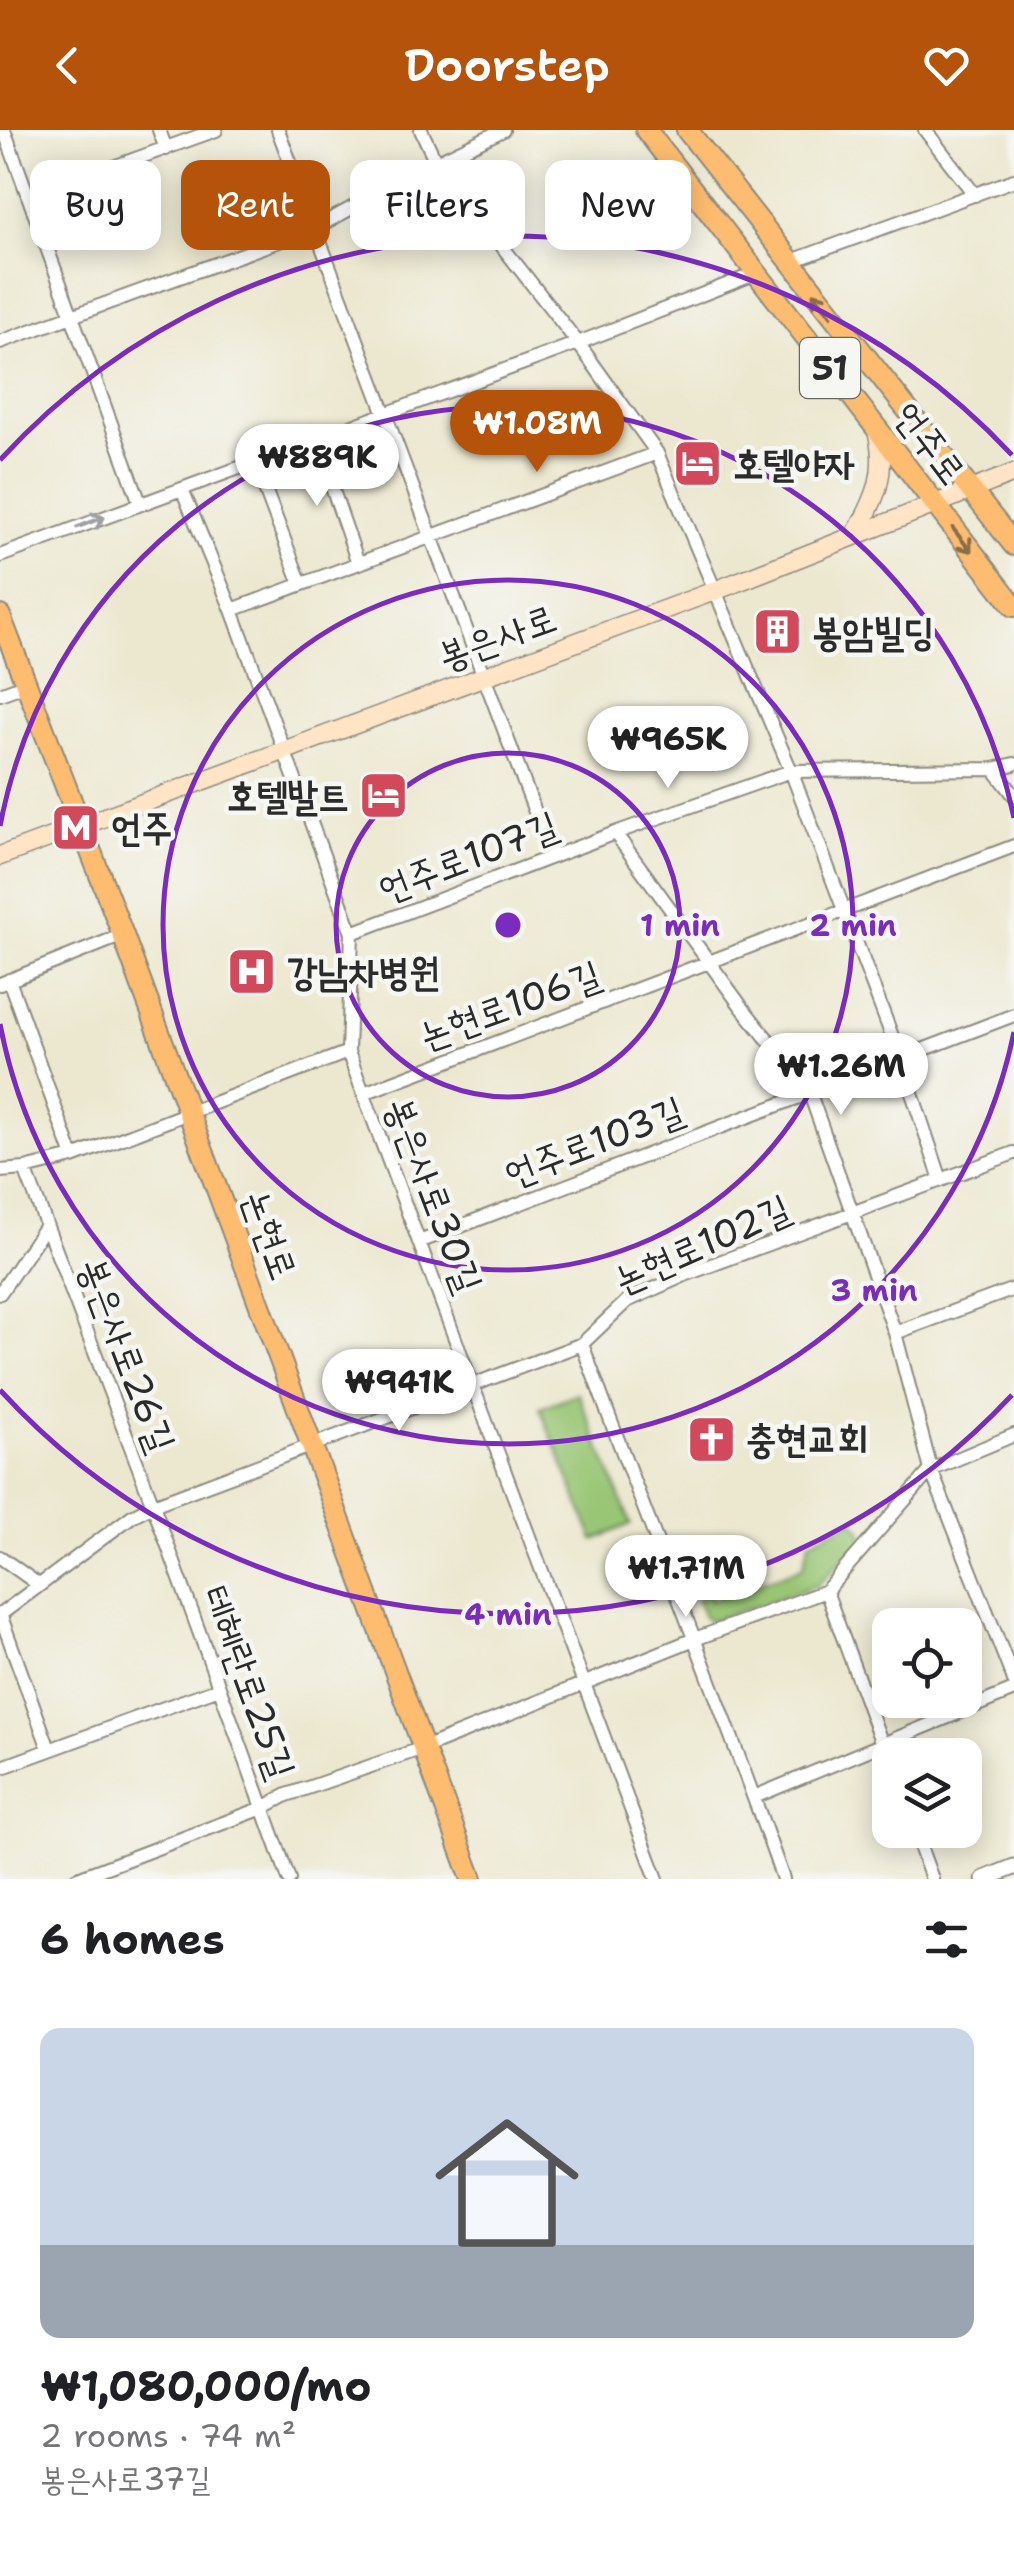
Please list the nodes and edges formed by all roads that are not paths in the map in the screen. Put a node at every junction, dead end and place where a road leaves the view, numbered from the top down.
1 (4, 130) edge
2 (159, 130) edge
3 (216, 130) edge
4 (278, 130) edge
5 (421, 130) edge
6 (503, 130) edge
7 (646, 130) edge
8 (687, 130) edge
9 (925, 130) edge
10 (166, 149) junction
11 (135, 160) edge
12 (289, 160) edge
13 (435, 160) edge
14 (440, 160) edge
15 (1014, 180) edge
16 (976, 194) junction
17 (30, 198) edge
18 (50, 250) edge
19 (253, 250) edge
20 (322, 250) edge
21 (505, 250) edge
22 (788, 262) junction
23 (757, 273) junction
24 (74, 315) junction
25 (0, 342) edge
26 (578, 343) junction
27 (384, 416) junction
28 (877, 430) junction
29 (316, 441) junction
30 (656, 454) junction
31 (255, 463) junction
32 (1014, 473) edge
33 (182, 488) junction
34 (969, 490) junction
35 (140, 504) junction
36 (933, 504) junction
37 (855, 535) junction
38 (432, 536) junction
39 (1014, 544) edge
40 (0, 556) edge
41 (358, 564) junction
42 (301, 584) junction
43 (716, 590) junction
44 (1014, 606) edge
45 (232, 610) junction
46 (0, 616) edge
47 (483, 677) junction
48 (27, 684) junction
49 (0, 694) edge
50 (283, 751) junction
51 (1014, 764) edge
52 (994, 769) junction
53 (792, 772) junction
54 (1014, 794) edge
55 (80, 826) junction
56 (616, 833) junction
57 (1014, 846) edge
58 (0, 856) edge
59 (552, 857) junction
60 (844, 912) junction
61 (352, 933) junction
62 (122, 936) junction
63 (711, 963) junction
64 (4, 982) edge
65 (1014, 1015) edge
66 (348, 1052) junction
67 (900, 1056) junction
68 (808, 1091) junction
69 (364, 1093) junction
70 (188, 1112) junction
71 (1014, 1153) edge
72 (74, 1156) junction
73 (25, 1169) junction
74 (0, 1171) edge
75 (942, 1180) junction
76 (852, 1214) junction
77 (46, 1226) junction
78 (419, 1242) junction
79 (1014, 1289) edge
80 (0, 1293) edge
81 (895, 1333) junction
82 (582, 1344) junction
83 (473, 1384) junction
84 (1014, 1435) edge
85 (310, 1445) junction
86 (931, 1470) junction
87 (153, 1504) junction
88 (0, 1558) edge
89 (40, 1585) junction
90 (826, 1590) junction
91 (0, 1614) edge
92 (692, 1640) junction
93 (1014, 1681) edge
94 (583, 1685) junction
95 (218, 1688) junction
96 (1014, 1690) edge
97 (879, 1738) edge
98 (894, 1738) edge
99 (872, 1747) edge
100 (426, 1748) junction
101 (49, 1749) junction
102 (0, 1768) edge
103 (754, 1798) junction
104 (263, 1808) junction
105 (921, 1848) edge
106 (1014, 1867) edge
107 (115, 1872) edge
108 (75, 1879) edge
109 (289, 1879) edge
110 (472, 1879) edge
111 (658, 1879) edge
112 (783, 1879) edge
113 (932, 1879) edge
114 (984, 1879) edge

1 - 17 street
2 - 10 street
3 - 10 street
4 - 12 street
5 - 13 street
6 - 14 street
7 - 23 main road, 언주로 / 51
8 - 22 main road, 언주로 / 51
9 - 16 street
10 - 11 street
15 - 16 street
16 - 22 street
18 - 24 street
19 - 24 street
20 - 27 street
21 - 26 street
34 -> 22 main road, 언주로 / 51
23 - 26 street
23 - 28 main road, 언주로 / 51
24 - 25 street
24 - 35 street
26 - 27 street
26 - 30 street
27 - 29 street
27 - 38 street
28 - 36 main road, 언주로 / 51
28 - 37 main road
29 - 31 street
29 - 41 street
30 - 38 street
30 - 43 street
31 - 33 street
31 - 42 street
32 - 34 main road, 봉은사로
33 - 35 street
33 - 45 street, 봉은사로30길
34 - 36 main road, 봉은사로
34 - 39 main road, 언주로 / 51
40 -> 35 street
36 - 37 main road, 봉은사로
36 -> 44 main road, 언주로 / 51
37 - 43 main road, 봉은사로
38 - 41 street
38 - 47 street
41 - 42 street
42 - 45 street
43 - 47 main road, 봉은사로
43 - 53 street
45 - 50 street, 봉은사로30길
46 - 48 main road, 논현로
47 - 50 main road, 봉은사로
47 - 59 street
48 - 49 street
48 - 55 main road, 논현로
50 - 55 main road, 봉은사로
50 - 61 street, 봉은사로30길
51 - 52 street, 언주로107길
52 - 53 street, 언주로107길
52 - 54 street
53 - 56 street, 언주로107길
53 - 60 street
55 - 58 main road, 봉은사로
55 - 62 main road, 논현로
56 - 59 street, 언주로107길
56 - 63 street
57 - 60 street, 논현로106길
59 - 61 street, 언주로107길
60 - 63 street, 논현로106길
60 - 67 street
61 - 66 street, 봉은사로30길
62 - 64 street
62 - 70 main road, 논현로
63 - 68 street
63 - 69 street, 논현로106길
64 - 72 street
65 - 67 street, 언주로103길
66 - 69 street, 봉은사로30길
66 - 70 street
67 - 68 street, 언주로103길
67 - 75 street
68 - 76 street
68 - 78 street, 언주로103길
69 - 78 street, 봉은사로30길
70 - 72 street
70 - 85 main road, 논현로
71 - 75 street, 논현로102길
72 - 73 street
73 - 74 street
73 - 77 street, 봉은사로26길
75 - 76 street, 논현로102길
76 - 81 street
76 - 82 street, 논현로102길
77 - 80 street, 봉은사로26길
77 - 87 street, 봉은사로26길
78 - 83 street, 봉은사로30길
79 - 81 street
81 - 86 street
82 - 83 street, 논현로102길
82 - 92 street
83 - 85 street, 논현로102길
83 - 94 street, 봉은사로30길
84 - 86 street
85 - 87 street, 논현로102길
85 - 100 main road, 논현로
86 - 90 street
86 - 93 street
87 - 89 street, 논현로102길
87 - 95 street, 테헤란로25길
88 - 89 street
89 - 91 street, 논현로102길
90 - 92 street
90 - 97 street
91 - 101 street
92 - 94 street
92 - 103 street
94 - 100 street
94 - 111 street, 봉은사로30길
95 - 101 street
95 - 104 street, 테헤란로25길
96 - 98 street
99 - 103 street
100 - 104 street
100 - 110 main road, 논현로
101 - 102 street
103 - 112 street
104 - 107 street
104 - 109 street, 테헤란로25길
105 - 113 street
106 - 114 street
107 - 108 street

